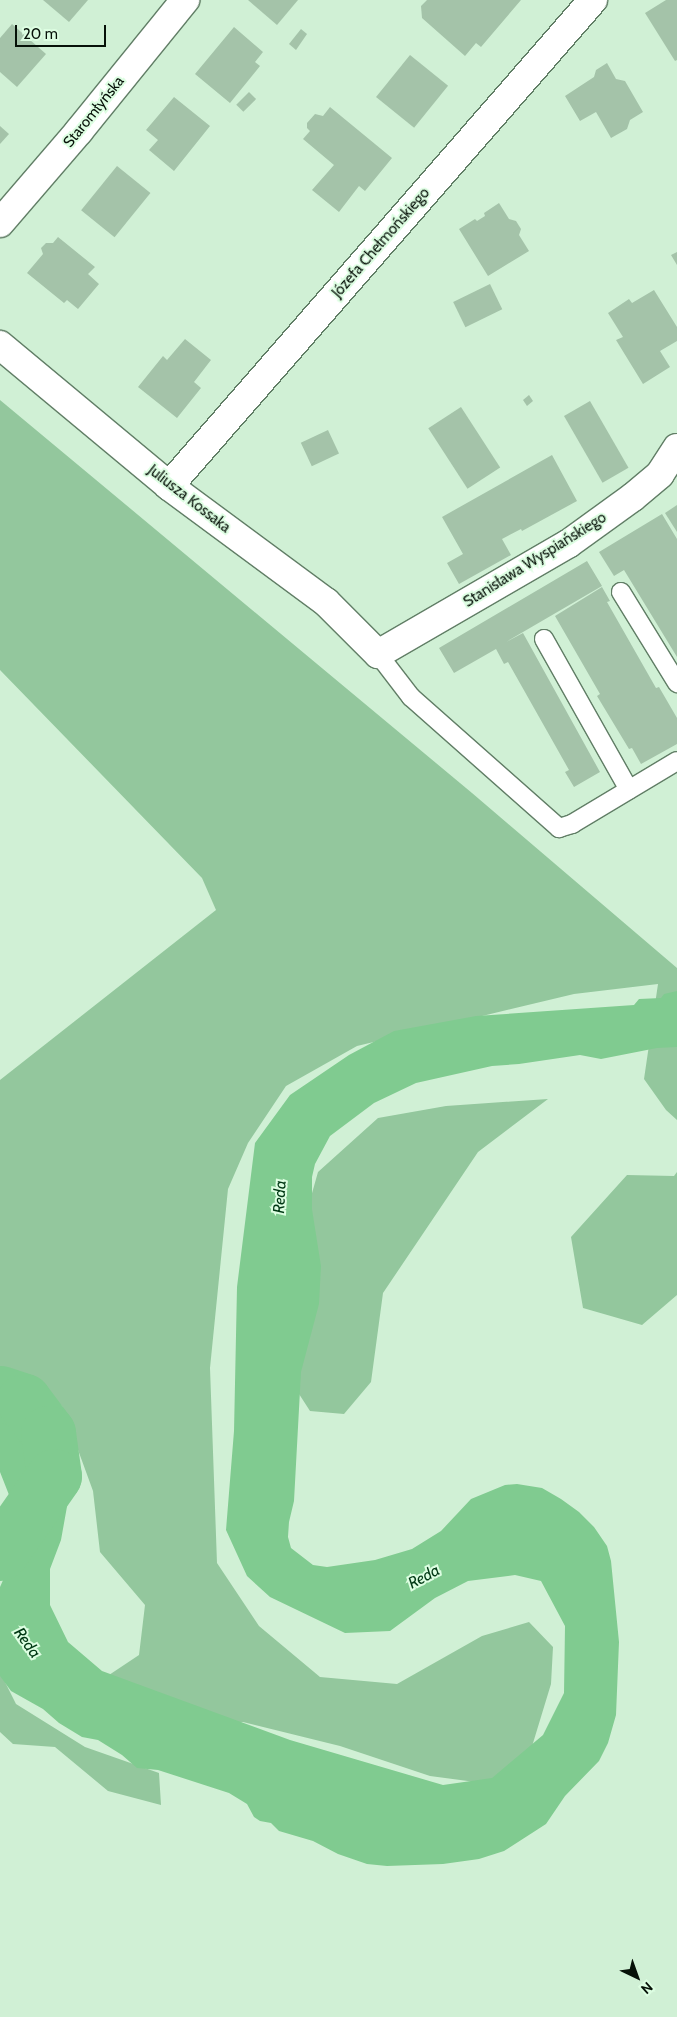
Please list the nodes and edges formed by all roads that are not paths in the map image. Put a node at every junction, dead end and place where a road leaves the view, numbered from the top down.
1 (185, 0) edge
2 (593, 0) edge
3 (0, 223) edge
4 (0, 345) edge
5 (677, 448) edge
6 (169, 486) junction
7 (621, 592) dead end
8 (544, 639) dead end
9 (378, 654) junction
10 (677, 683) edge
11 (677, 761) edge
12 (629, 790) junction

1 - 3 street, Staromłyńska
2 - 6 street, Józefa Chełmońskiego
4 - 6 street, Juliusza Kossaka
5 - 9 street, Stanisława Wyspiańskiego
6 - 9 street, Juliusza Kossaka
7 - 10 lane
8 - 12 lane
9 - 12 lane
11 - 12 lane

